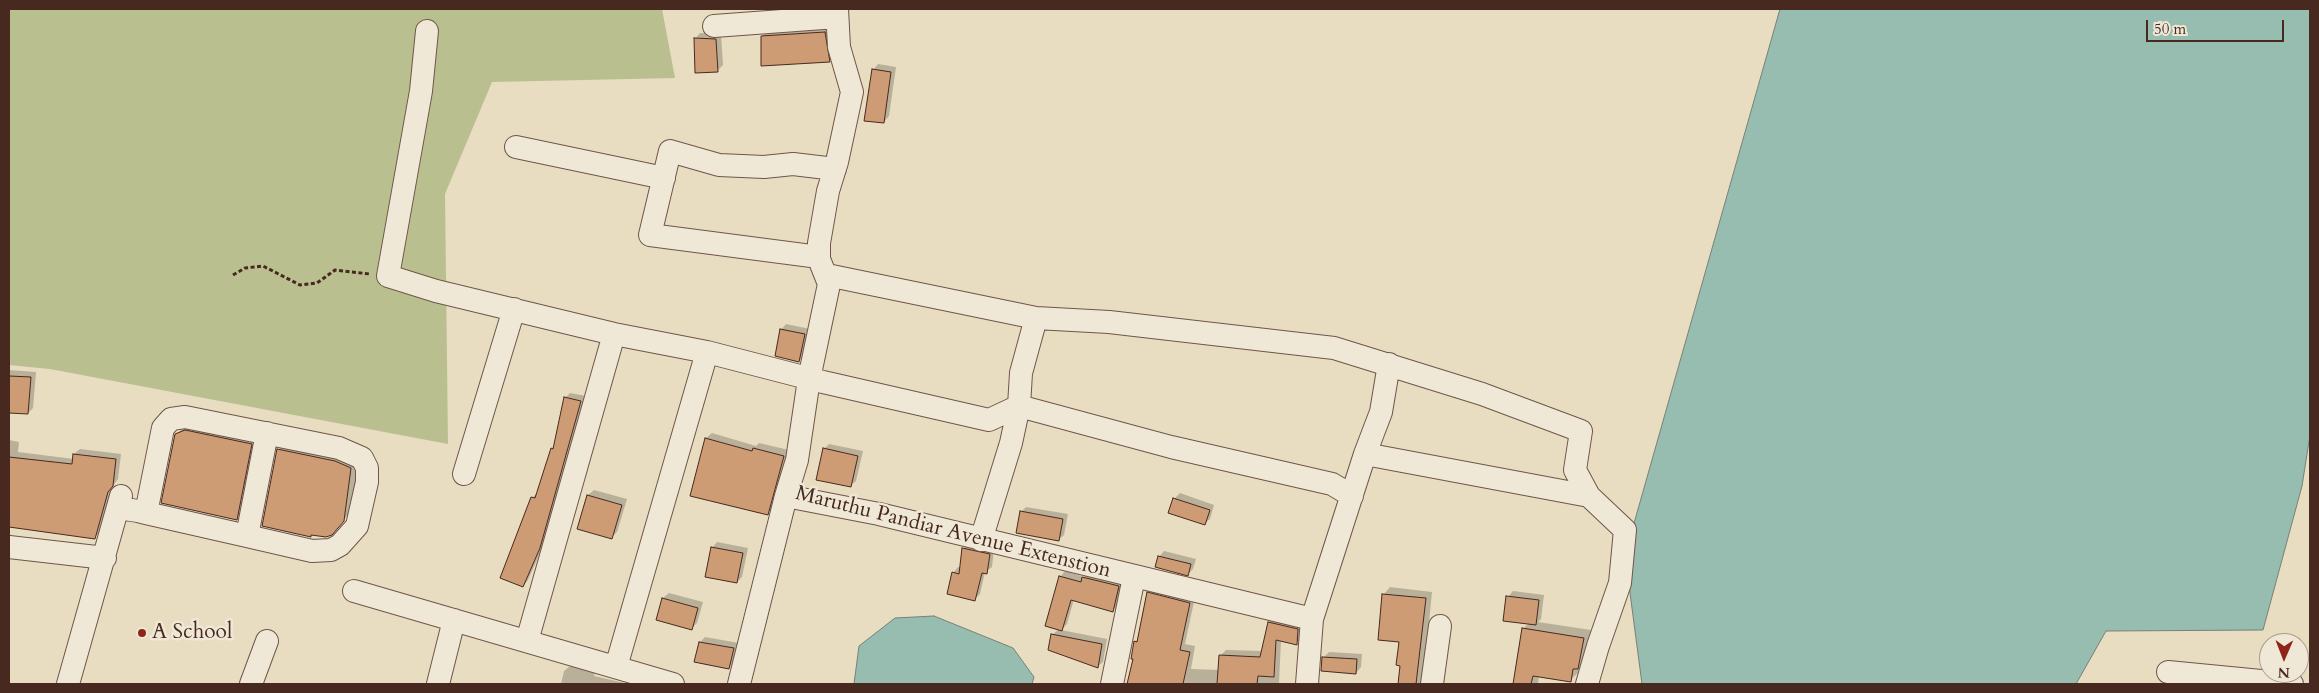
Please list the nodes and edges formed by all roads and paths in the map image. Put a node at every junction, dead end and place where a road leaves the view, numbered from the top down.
1 (837, 13) edge
2 (714, 26) dead end
3 (427, 31) dead end
4 (516, 147) dead end
5 (835, 169) junction
6 (664, 178) junction
7 (823, 266) junction
8 (233, 276) dead end
9 (388, 276) junction
10 (514, 309) junction
11 (1036, 318) junction
12 (614, 334) junction
13 (707, 352) junction
14 (1389, 364) junction
15 (809, 379) junction
16 (1019, 406) junction
17 (267, 433) junction
18 (1365, 454) junction
19 (464, 474) dead end
20 (786, 496) junction
21 (1352, 496) junction
22 (1589, 496) junction
23 (146, 513) junction
24 (247, 536) junction
25 (981, 540) junction
26 (9, 547) edge
27 (105, 558) junction
28 (1134, 577) junction
29 (354, 591) dead end
30 (1312, 619) junction
31 (454, 620) junction
32 (1440, 626) dead end
33 (267, 641) dead end
34 (527, 641) junction
35 (616, 668) junction
36 (2168, 672) dead end
37 (68, 684) edge
38 (251, 684) edge
39 (438, 684) edge
40 (674, 684) edge
41 (739, 684) edge
42 (1112, 684) edge
43 (1307, 684) edge
44 (1432, 684) edge
45 (1587, 684) edge
46 (2292, 684) edge

1 - 2 street
1 - 5 street, Maruthu Pandiar Avenue Extenstion
3 - 9 street
4 - 6 street
5 - 6 street
5 - 7 street, Maruthu Pandiar Avenue Extenstion
6 - 7 street
7 - 11 street
7 - 15 street, Maruthu Pandiar Avenue Extenstion
8 - 9 path
9 - 10 street
10 - 12 street
10 - 19 street
11 - 14 street
11 - 16 street
12 - 13 street
12 - 34 street
13 - 15 street
13 - 35 street
14 - 18 street
14 - 22 street
15 - 16 street
15 - 20 street, Maruthu Pandiar Avenue Extenstion
16 - 21 street
16 - 25 street
17 - 23 street
17 - 24 street
17 - 24 street
18 - 21 street
18 - 22 street
20 - 25 street, Maruthu Pandiar Avenue Extenstion
20 - 41 street
21 - 30 street
22 - 45 street
23 - 24 street
23 - 27 street
25 - 28 street, Maruthu Pandiar Avenue Extenstion
26 - 27 street
27 - 37 street
28 - 30 street, Maruthu Pandiar Avenue Extenstion
28 - 42 street
29 - 31 street
30 - 43 street
31 - 34 street
31 - 39 street
32 - 44 street
33 - 38 street
34 - 35 street
35 - 40 street
36 - 46 street

